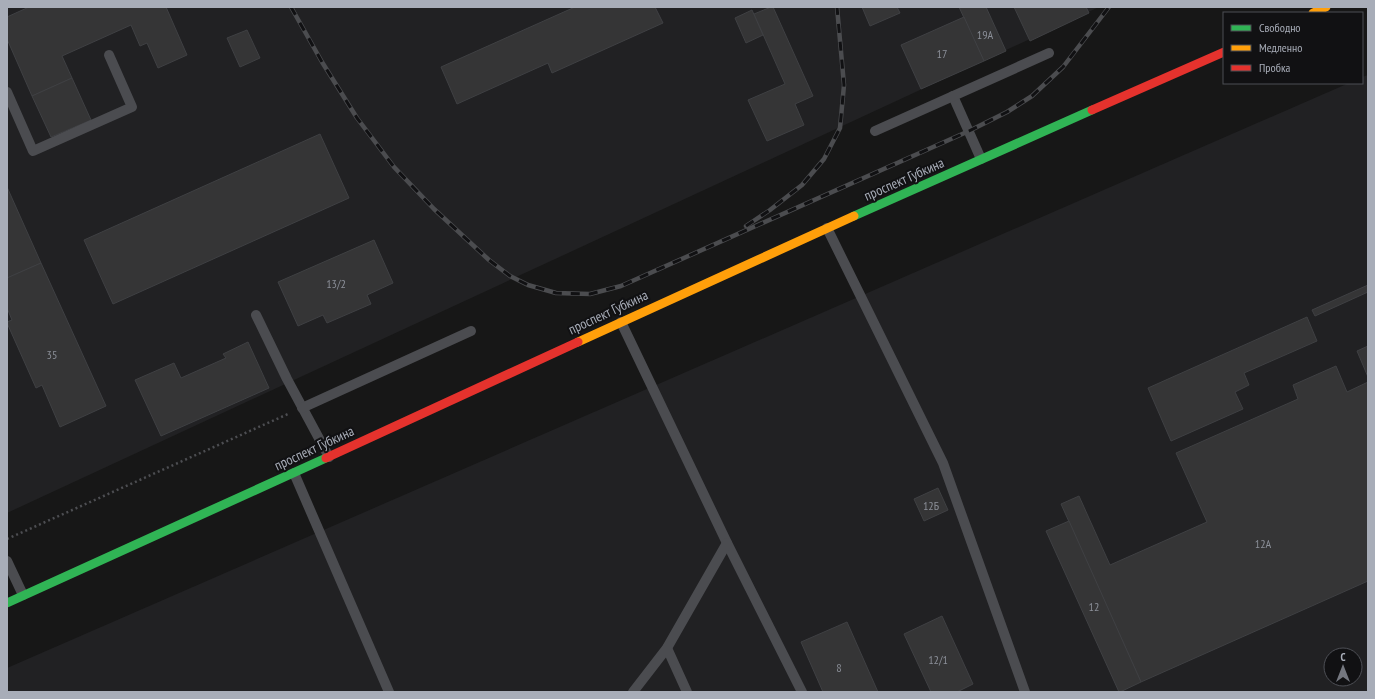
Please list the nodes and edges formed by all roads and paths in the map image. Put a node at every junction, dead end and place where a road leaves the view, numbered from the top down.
1 (1326, 7) edge
2 (1315, 12) edge
3 (1223, 52) edge
4 (1049, 53) dead end
5 (109, 55) dead end
6 (7, 92) edge
7 (953, 96) junction
8 (875, 131) dead end
9 (981, 159) junction
10 (827, 228) junction
11 (256, 315) dead end
12 (621, 322) junction
13 (471, 331) dead end
14 (302, 408) junction
15 (329, 457) junction
16 (294, 473) junction
17 (7, 539) edge
18 (728, 543) junction
19 (7, 561) edge
20 (23, 595) junction
21 (7, 603) edge
22 (667, 648) junction
23 (390, 692) edge
24 (633, 692) edge
25 (687, 692) edge
26 (802, 692) edge
27 (1024, 692) edge

1 - 2 main road
3 - 9 main road, проспект Губкина
4 - 7 lane
5 - 6 lane
7 - 8 lane
7 - 9 lane
9 - 10 main road, проспект Губкина
10 - 12 main road, проспект Губкина
10 - 27 lane
11 - 14 lane
12 - 15 main road, проспект Губкина
12 - 18 lane
13 - 14 lane
14 - 15 lane
14 - 17 path
15 - 16 main road, проспект Губкина
16 - 20 main road, проспект Губкина
16 - 23 lane
18 - 22 lane
18 - 26 lane
19 - 20 lane
20 - 21 main road, проспект Губкина
22 - 24 lane
22 - 25 lane

